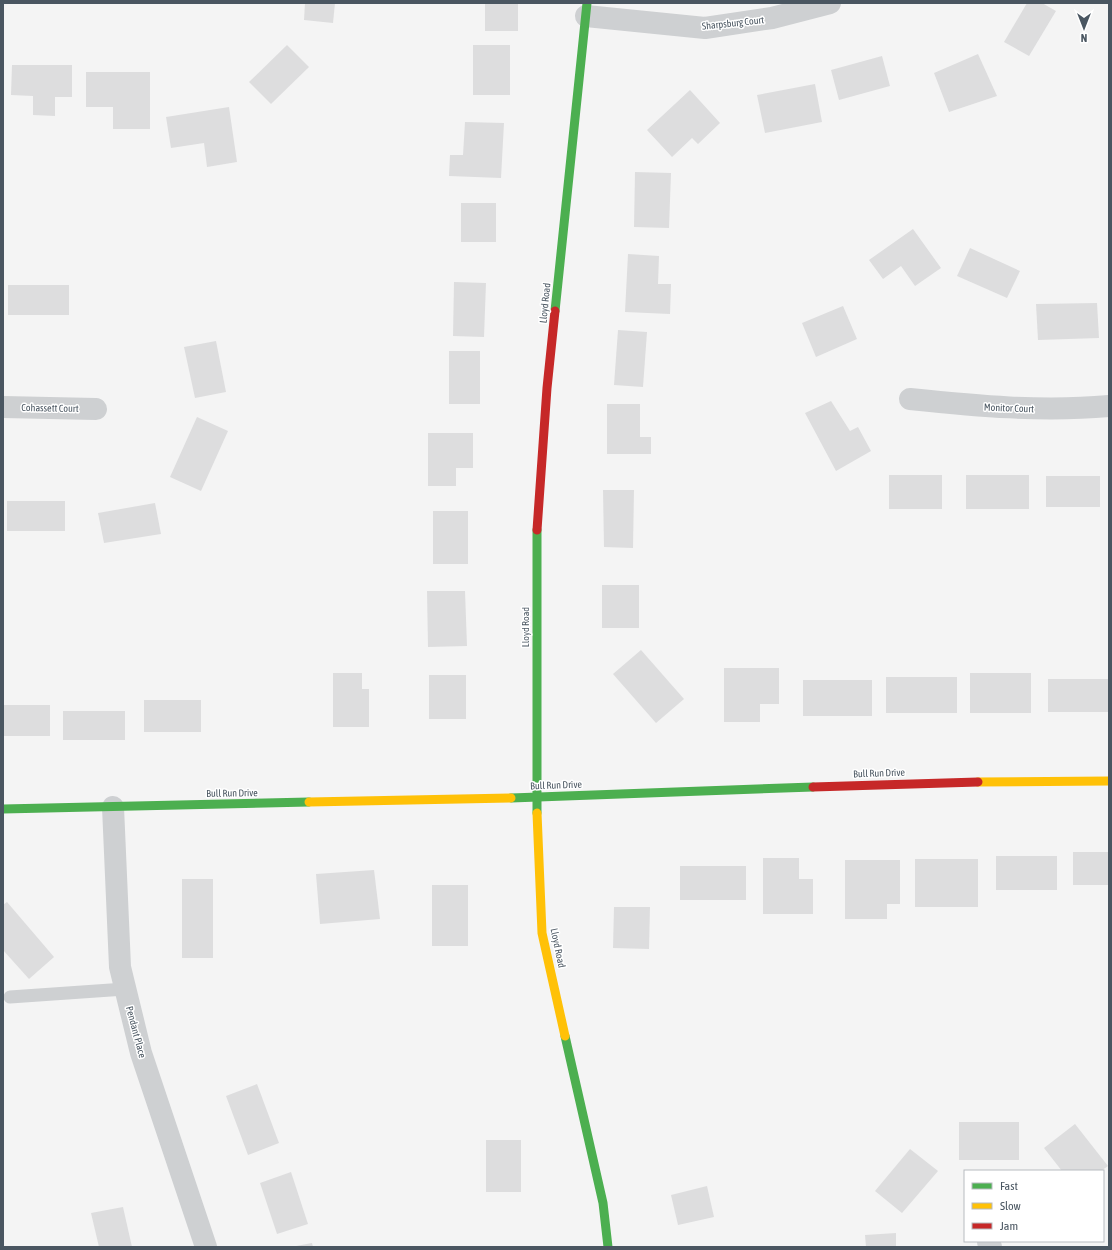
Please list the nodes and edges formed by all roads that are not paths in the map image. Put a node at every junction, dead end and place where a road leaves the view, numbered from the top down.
1 (830, 3) edge
2 (586, 10) edge
3 (910, 399) dead end
4 (3, 406) edge
5 (1109, 406) edge
6 (96, 409) dead end
7 (1109, 781) edge
8 (536, 797) junction
9 (113, 807) junction
10 (3, 809) edge
11 (125, 989) junction
12 (10, 998) dead end
13 (206, 1247) edge
14 (608, 1247) edge

1 - 2 street, Sharpsburg Court
2 - 8 street, Lloyd Road
3 - 5 street, Monitor Court
4 - 6 street, Cohassett Court
7 - 8 street, Bull Run Drive
8 - 9 street, Bull Run Drive
8 - 14 street, Lloyd Road
9 - 10 street, Bull Run Drive
9 - 11 street, Pendant Place
11 - 12 lane
11 - 13 street, Pendant Place

